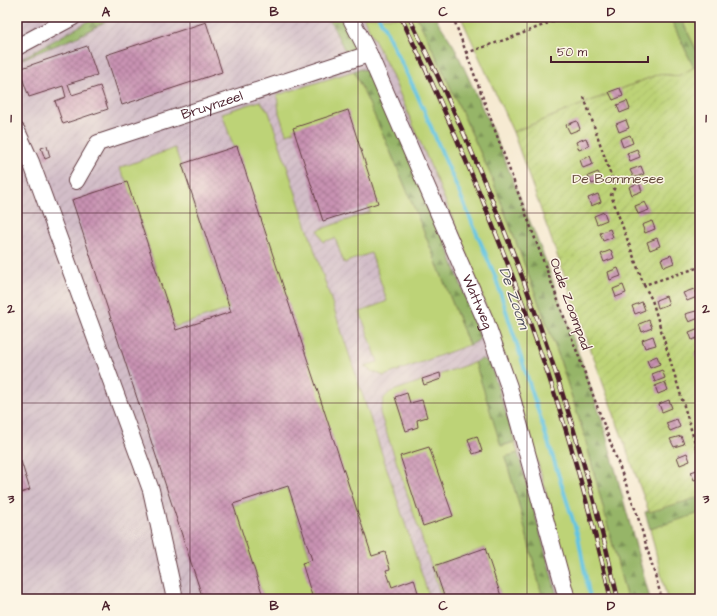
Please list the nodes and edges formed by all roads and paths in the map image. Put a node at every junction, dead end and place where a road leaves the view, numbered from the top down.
1 (73, 17) edge
2 (350, 17) edge
3 (453, 17) edge
4 (564, 17) edge
5 (17, 48) edge
6 (466, 53) junction
7 (369, 54) junction
8 (584, 97) dead end
9 (17, 130) edge
10 (76, 181) dead end
11 (700, 267) edge
12 (644, 285) junction
13 (700, 459) edge
14 (175, 599) edge
15 (568, 599) edge
16 (662, 599) edge

1 - 5 street
2 - 7 street, Wattweg
3 - 6 path, Oude Zoompad
4 - 6 path
6 - 16 path, Oude Zoompad
7 - 10 street, Bruynzeel
7 - 15 street, Wattweg
8 - 12 path
9 - 14 street
11 - 12 path
12 - 13 path

